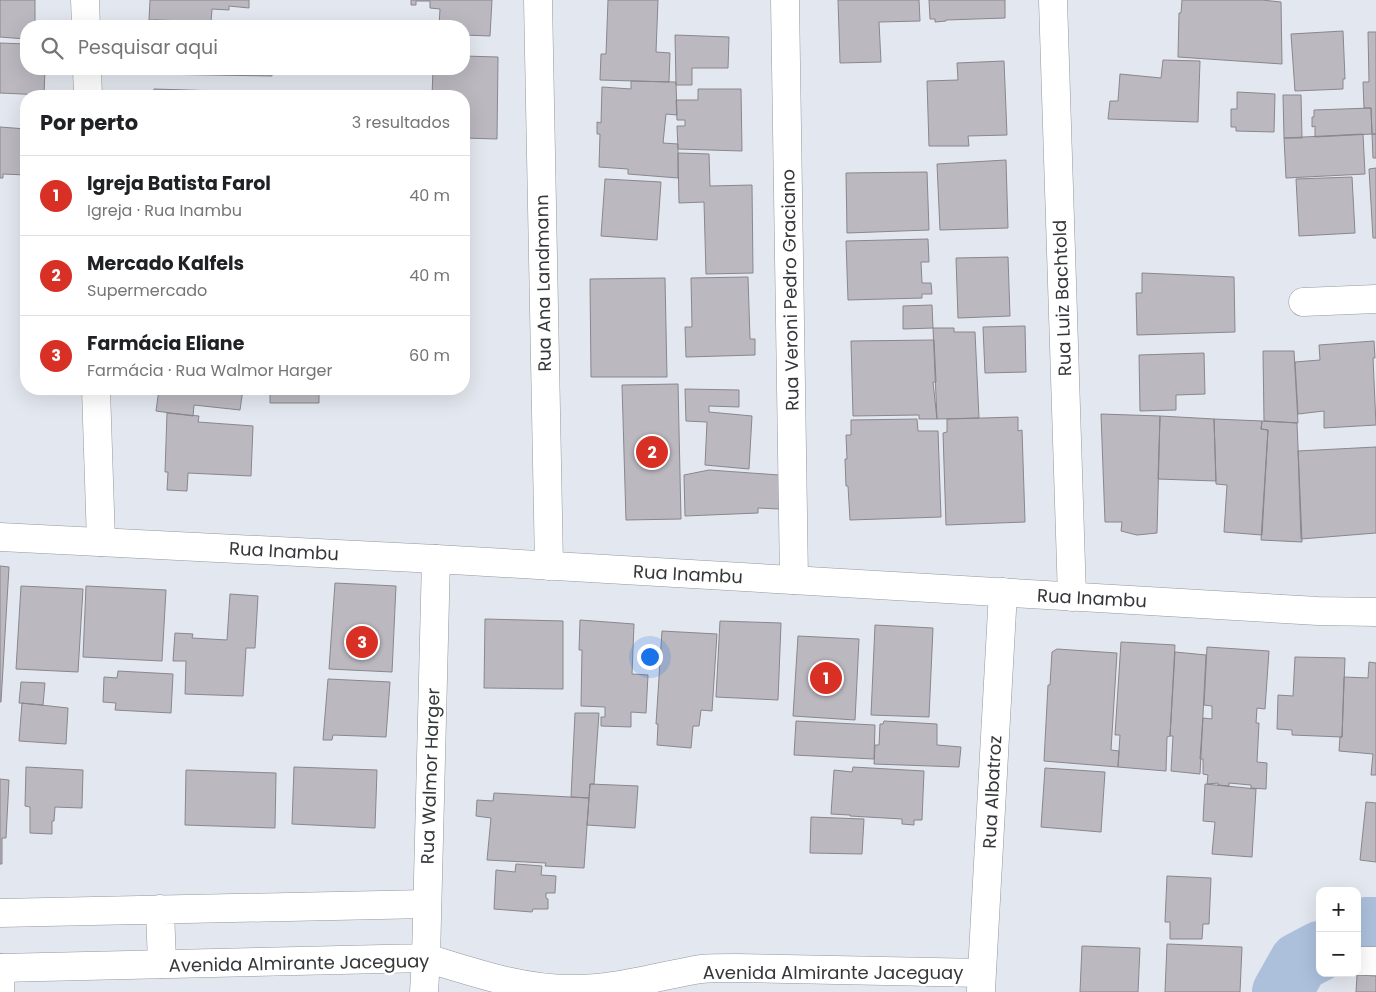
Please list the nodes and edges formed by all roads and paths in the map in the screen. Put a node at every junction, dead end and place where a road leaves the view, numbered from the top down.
1 (85, 0) edge
2 (538, 0) edge
3 (785, 0) edge
4 (1053, 0) edge
5 (86, 20) edge
6 (87, 75) edge
7 (88, 90) edge
8 (1376, 298) edge
9 (1303, 302) dead end
10 (96, 395) edge
11 (0, 537) edge
12 (101, 542) junction
13 (436, 559) junction
14 (549, 566) junction
15 (794, 580) junction
16 (1003, 592) junction
17 (1072, 597) junction
18 (1376, 612) edge
19 (427, 904) junction
20 (160, 909) junction
21 (0, 913) edge
22 (426, 958) junction
23 (1361, 961) edge
24 (1376, 961) edge
25 (162, 964) junction
26 (1, 976) edge
27 (982, 982) edge
28 (424, 992) edge

1 - 5 street
2 - 14 street, Rua Ana Landmann
3 - 15 street, Rua Veroni Pedro Graciano
4 - 17 street, Rua Luiz Bachtold
6 - 7 street
8 - 9 street
10 - 12 street
11 - 12 street, Rua Inambu
12 - 13 street, Rua Inambu
13 - 14 street, Rua Inambu
13 - 19 street, Rua Walmor Harger
14 - 15 street, Rua Inambu
15 - 16 street, Rua Inambu
16 - 17 street, Rua Inambu
16 - 27 street, Rua Albatroz
17 - 18 street, Rua Inambu
19 - 20 street
19 - 22 street, Rua Walmor Harger
20 - 21 street
20 - 25 street
22 - 25 street, Avenida Almirante Jaceguay
22 - 27 street, Avenida Almirante Jaceguay
22 - 28 street, Rua Walmor Harger
23 - 24 street
25 - 26 street, Avenida Almirante Jaceguay

